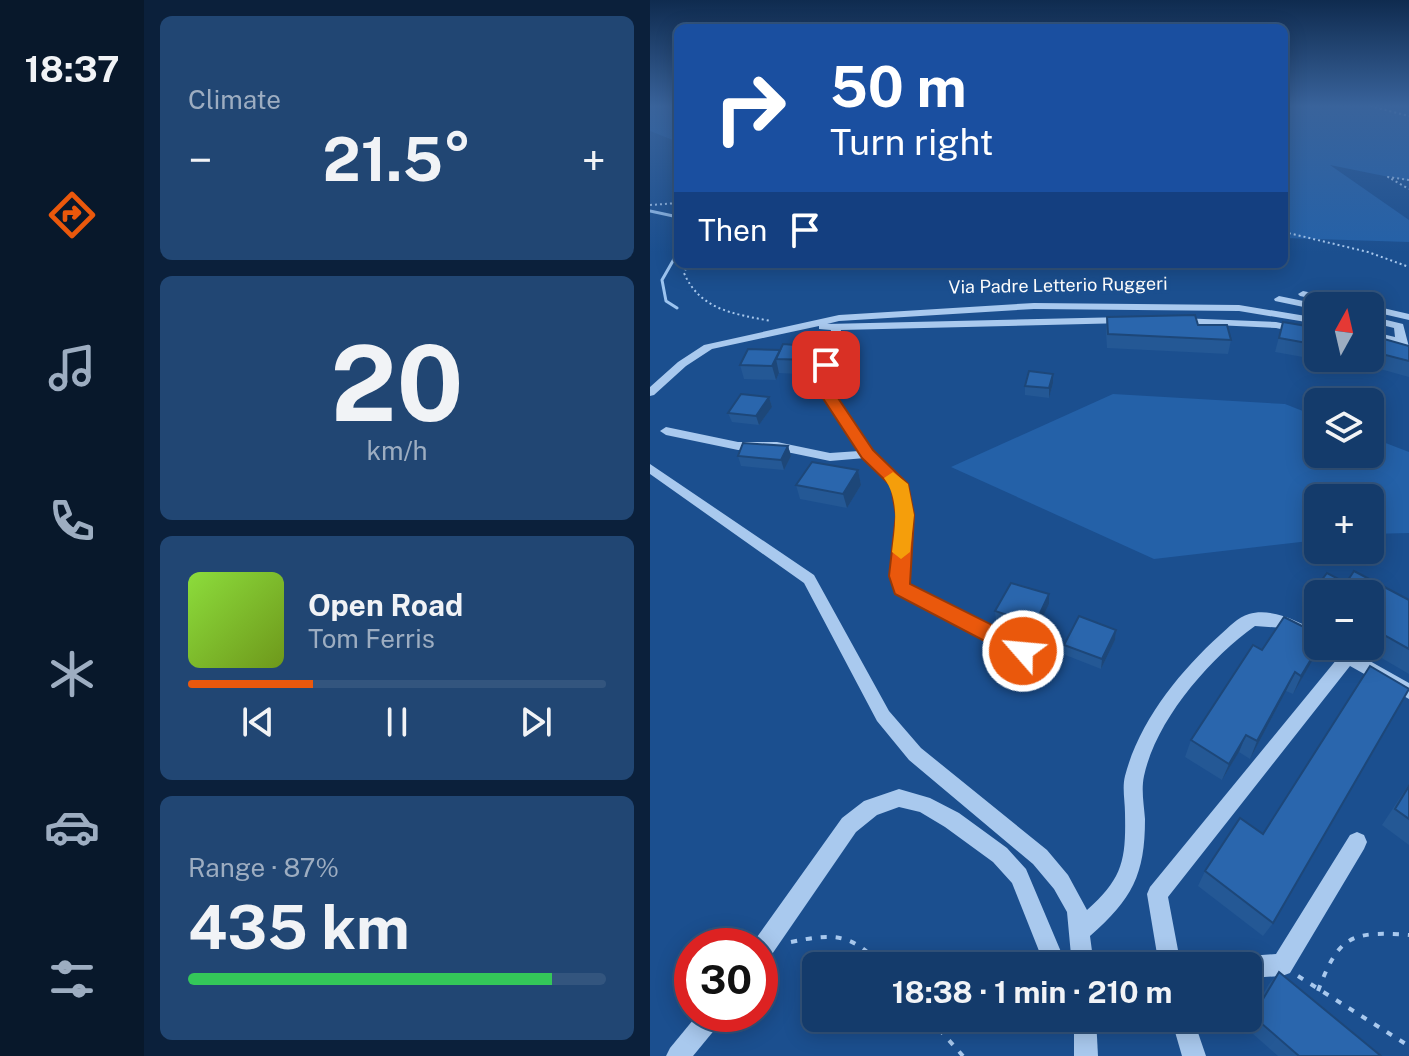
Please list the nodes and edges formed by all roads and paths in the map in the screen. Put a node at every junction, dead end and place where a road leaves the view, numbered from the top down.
1 (1409, 180) edge
2 (1409, 189) edge
3 (674, 203) edge
4 (650, 205) edge
5 (1288, 233) edge
6 (1409, 267) edge
7 (686, 268) edge
8 (1279, 299) dead end
9 (1304, 304) edge
10 (1184, 307) junction
11 (984, 308) junction
12 (1384, 311) edge
13 (1409, 317) edge
14 (1304, 319) edge
15 (1143, 320) edge
16 (1172, 321) edge
17 (1187, 321) junction
18 (1384, 322) edge
19 (986, 323) junction
20 (798, 326) junction
21 (836, 328) junction
22 (1304, 331) edge
23 (1384, 338) edge
24 (1405, 343) edge
25 (1384, 351) edge
26 (1409, 357) edge
27 (650, 393) edge
28 (666, 431) dead end
29 (868, 454) junction
30 (650, 468) edge
31 (1304, 632) edge
32 (1023, 651) dead end
33 (1346, 660) edge
34 (1353, 660) edge
35 (1409, 692) edge
36 (1357, 842) dead end
37 (776, 928) edge
38 (1081, 930) junction
39 (1409, 935) edge
40 (778, 946) edge
41 (869, 952) edge
42 (1050, 952) edge
43 (1082, 952) edge
44 (1167, 952) edge
45 (1282, 965) junction
46 (1262, 966) edge
47 (1318, 991) junction
48 (698, 1032) edge
49 (942, 1032) edge
50 (1186, 1032) edge
51 (1409, 1046) edge
52 (678, 1056) edge
53 (963, 1056) edge
54 (1194, 1056) edge

1 - 2 path
3 - 4 path
5 - 6 path
7 - 20 path
8 - 9 street
10 - 11 street, Via Padre Letterio Ruggeri
10 - 14 street, Via Padre Letterio Ruggeri
10 - 17 street
11 - 19 street
11 - 20 street, Via Padre Letterio Ruggeri
12 - 13 street
15 - 19 street, Via Padre Letterio Ruggeri
16 - 17 street, Via Padre Letterio Ruggeri
17 - 22 street, Via Padre Letterio Ruggeri
18 - 24 street
19 - 21 street, Via Padre Letterio Ruggeri
20 - 21 street, Via Padre Letterio Ruggeri
20 - 27 street, Via Padre Letterio Ruggeri
21 - 29 street
23 - 24 street
25 - 26 street
28 - 29 street
29 - 32 street
30 - 38 street
31 - 38 street
33 - 44 street
34 - 35 street
36 - 45 street
37 - 42 street
38 - 43 street
39 - 47 path
40 - 41 path
45 - 46 street
45 - 47 path
47 - 51 path
48 - 52 street
49 - 53 path
50 - 54 street

